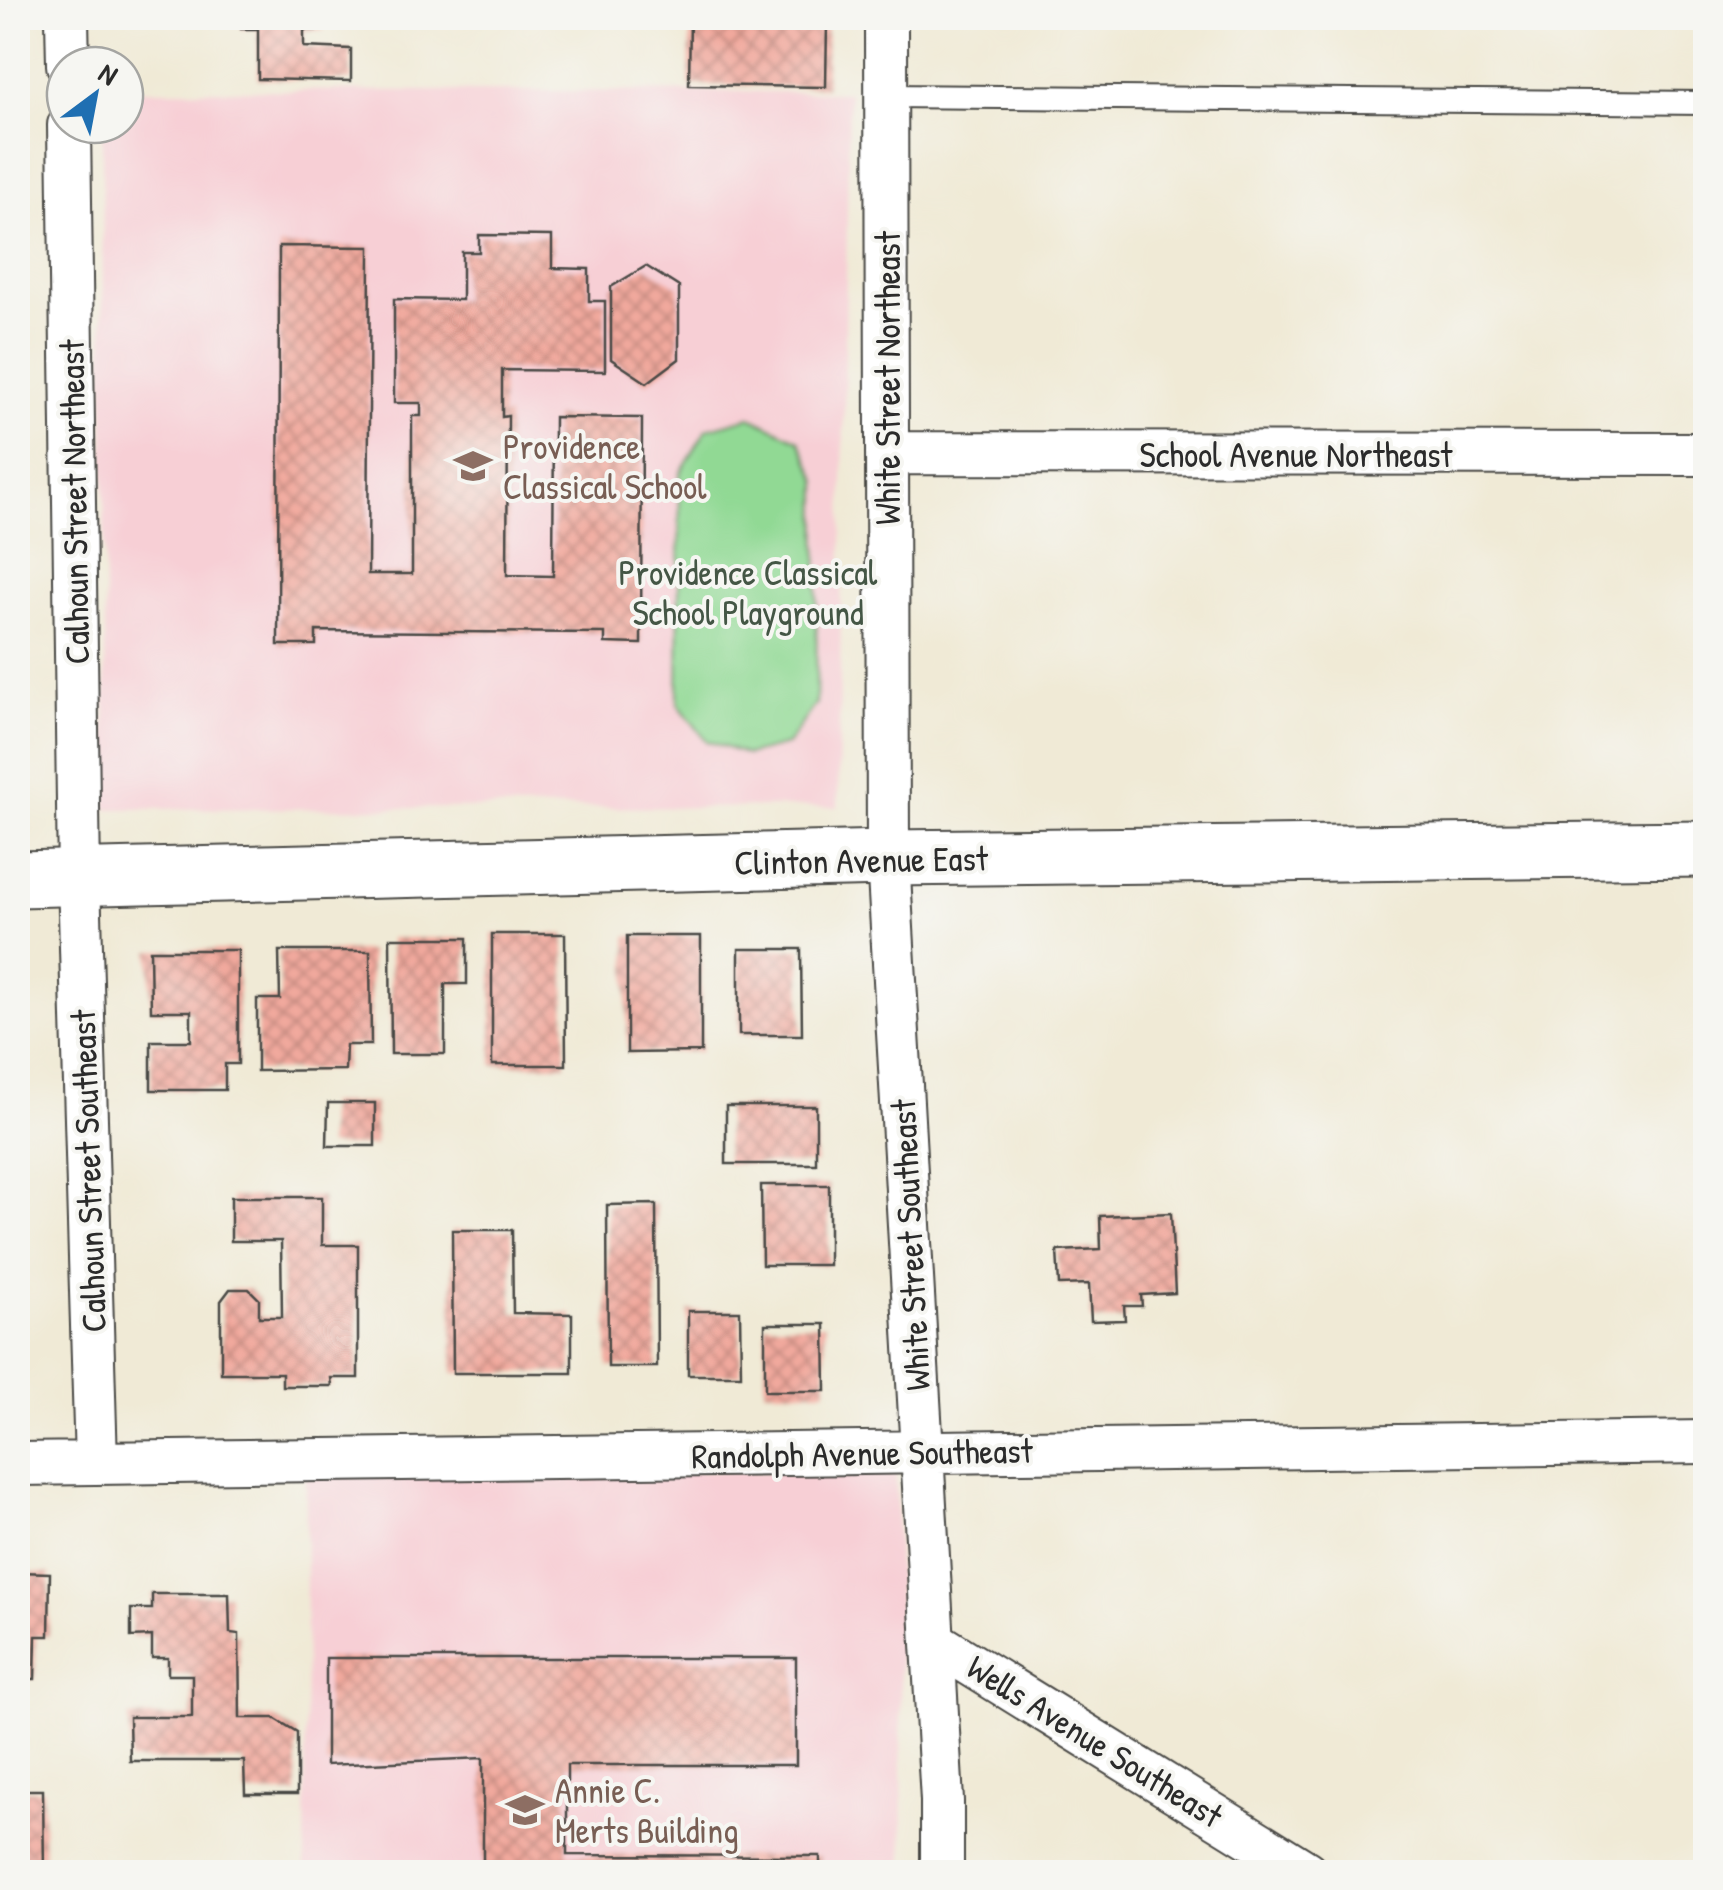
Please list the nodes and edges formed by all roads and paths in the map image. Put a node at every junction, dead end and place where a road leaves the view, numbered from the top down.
1 (67, 18) edge
2 (886, 18) edge
3 (68, 45) edge
4 (886, 96) junction
5 (1706, 103) edge
6 (68, 145) edge
7 (887, 453) junction
8 (1706, 454) edge
9 (1706, 848) edge
10 (888, 858) junction
11 (79, 878) junction
12 (18, 879) edge
13 (1706, 1442) edge
14 (922, 1452) junction
15 (96, 1462) junction
16 (18, 1464) edge
17 (933, 1642) junction
18 (942, 1872) edge
19 (1306, 1872) edge

1 - 3 street
2 - 4 street, White Street Northeast
4 - 5 lane
4 - 7 street, White Street Northeast
6 - 11 street, Calhoun Street Northeast
7 - 8 street, School Avenue Northeast
7 - 10 street, White Street Northeast
9 - 10 street, Clinton Avenue East
10 - 11 street, Clinton Avenue East
10 - 14 street, White Street Southeast
11 - 12 street, Clinton Avenue East
11 - 15 street, Calhoun Street Southeast
13 - 14 street, Randolph Avenue Southeast
14 - 15 street, Randolph Avenue Southeast
14 - 17 street, White Street Southeast
15 - 16 street, Randolph Avenue Southeast
17 - 18 street, White Street Southeast
17 - 19 street, Wells Avenue Southeast

